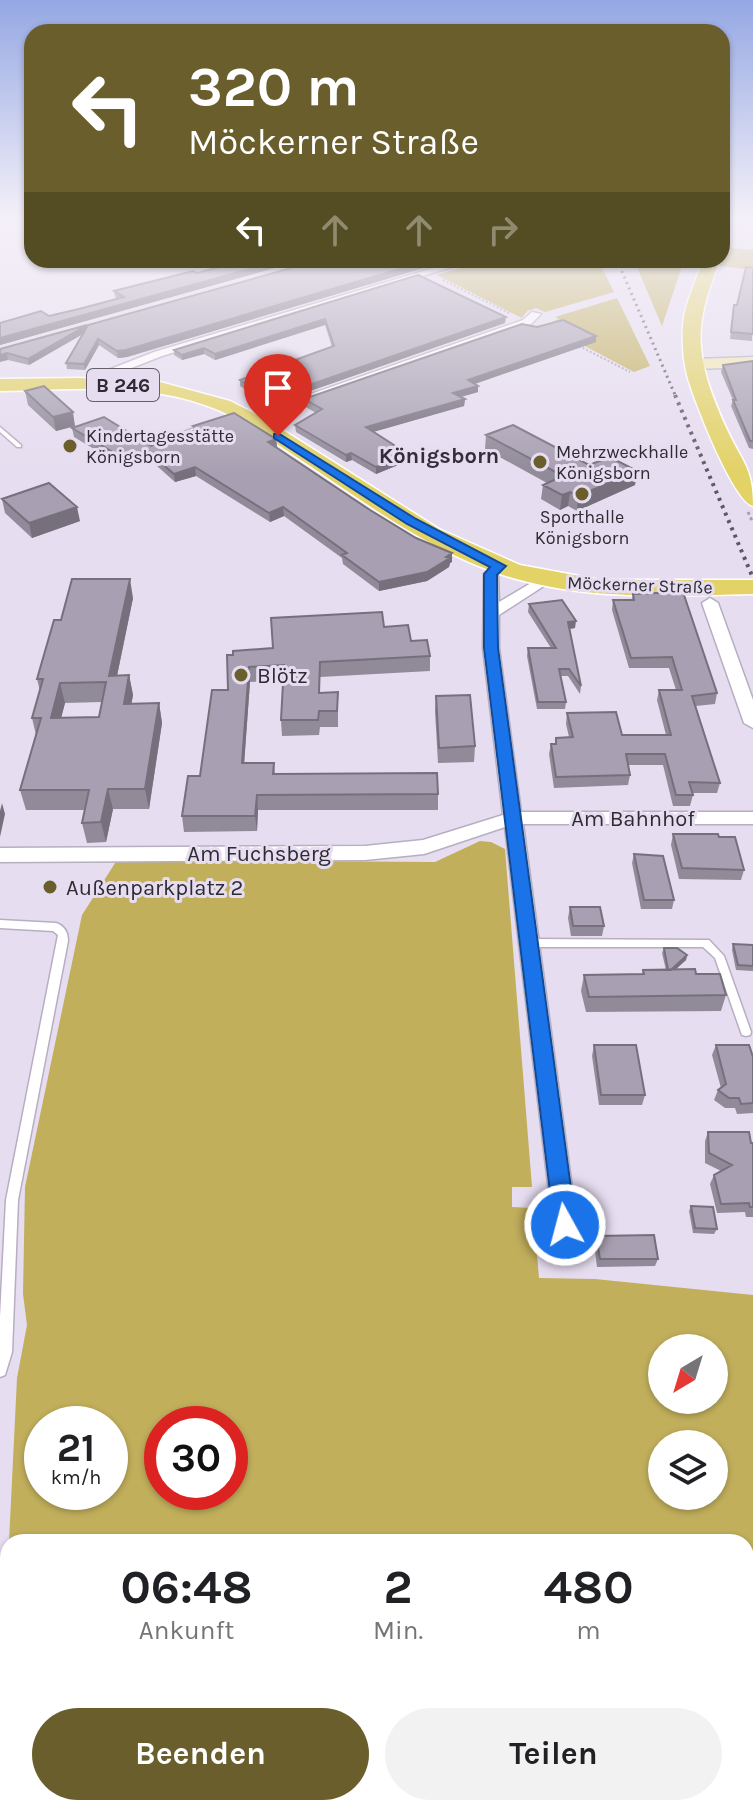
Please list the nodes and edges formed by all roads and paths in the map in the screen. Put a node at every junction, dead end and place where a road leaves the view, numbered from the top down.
1 (321, 305) edge
2 (502, 305) edge
3 (699, 305) edge
4 (532, 318) joint
5 (568, 340) edge
6 (753, 362) edge
7 (695, 364) junction
8 (630, 372) dead end
9 (0, 385) edge
10 (100, 385) junction
11 (239, 416) junction
12 (215, 422) edge
13 (0, 429) edge
14 (179, 435) edge
15 (19, 446) dead end
16 (753, 499) edge
17 (499, 566) junction
18 (546, 580) junction
19 (753, 587) edge
20 (710, 603) dead end
21 (491, 613) junction
22 (753, 723) edge
23 (513, 818) junction
24 (753, 818) edge
25 (0, 855) edge
26 (0, 924) edge
27 (531, 943) junction
28 (746, 1032) dead end
29 (565, 1225) dead end
30 (0, 1370) edge

1 - 10 street
2 - 4 path
3 - 7 main road
4 - 11 street
5 - 8 path
6 - 7 street
7 - 16 main road
9 - 10 main road, Möckerner Straße / B 246
10 - 11 main road, Möckerner Straße / B 246
11 - 17 main road, Möckerner Straße / B 246
12 - 14 lane
13 - 15 lane
17 - 18 main road, Möckerner Straße / B 246
17 - 21 street
18 - 19 main road, Möckerner Straße / B 246
18 - 21 street
20 - 22 street
21 - 23 street
23 - 24 street, Am Bahnhof
23 - 25 street, Am Fuchsberg
23 - 27 street
26 - 30 lane
27 - 28 lane
27 - 29 street

